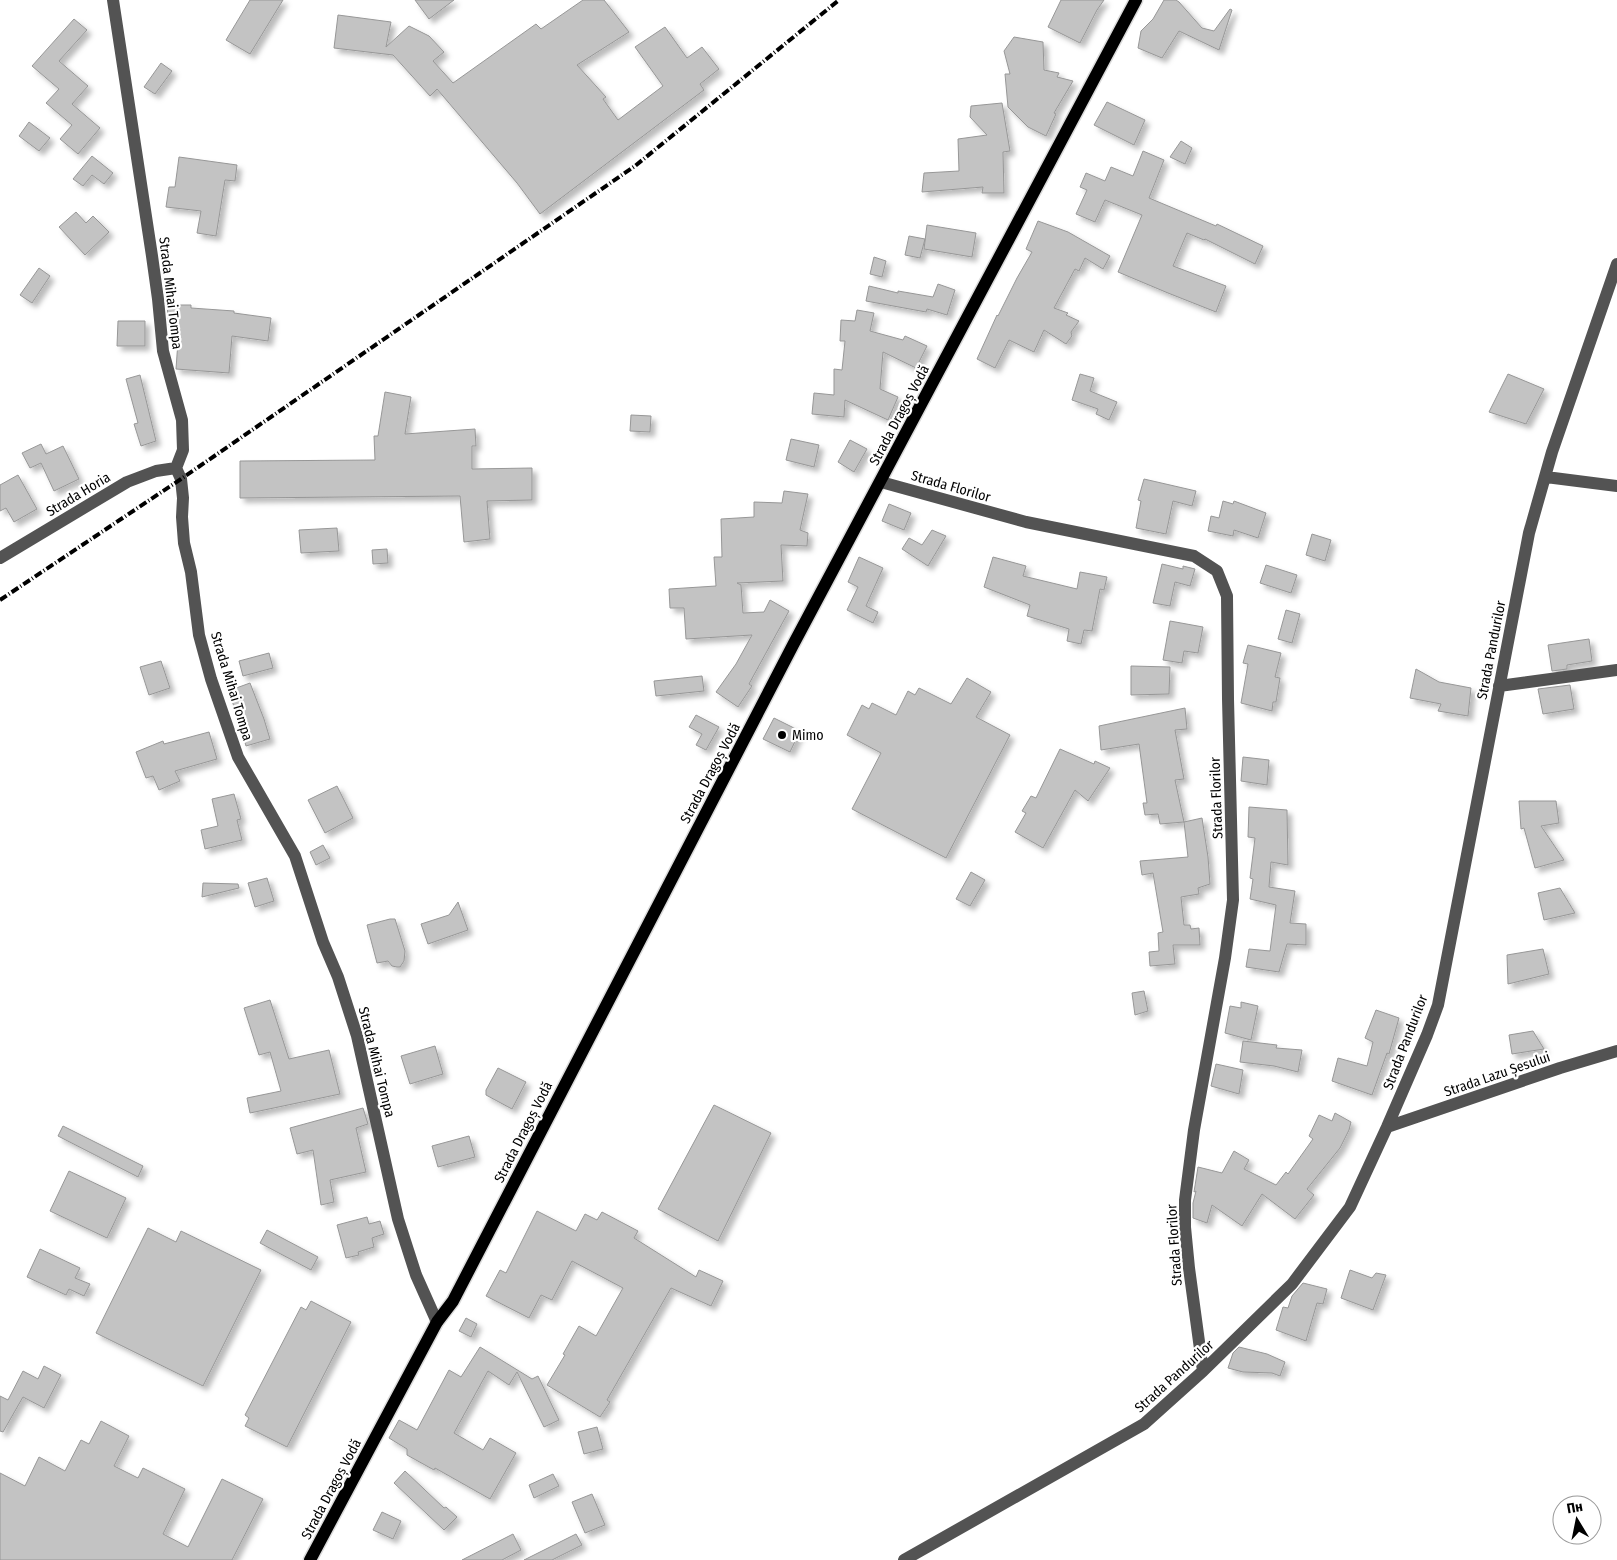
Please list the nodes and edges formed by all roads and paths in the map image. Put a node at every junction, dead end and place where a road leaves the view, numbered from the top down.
1 (113, 0) edge
2 (1136, 0) edge
3 (1617, 264) edge
4 (176, 468) junction
5 (1546, 477) junction
6 (881, 482) junction
7 (1617, 486) edge
8 (0, 558) edge
9 (1617, 670) edge
10 (1499, 686) junction
11 (1617, 1051) edge
12 (1387, 1127) junction
13 (437, 1322) junction
14 (1204, 1371) junction
15 (310, 1560) edge
16 (904, 1560) edge

1 - 4 street, Strada Mihai Tompa
2 - 6 main road, Strada Dragoș Vodă
3 - 5 street, Strada Pandurilor
4 - 8 street, Strada Horia
4 - 13 street, Strada Mihai Tompa
5 - 7 street
5 - 10 street, Strada Pandurilor
6 - 13 main road, Strada Dragoș Vodă
6 - 14 street, Strada Florilor
9 - 10 street
10 - 12 street, Strada Pandurilor
11 - 12 street, Strada Lazu Șesului
12 - 14 street, Strada Pandurilor
13 - 15 main road, Strada Dragoș Vodă
14 - 16 street, Strada Pandurilor

